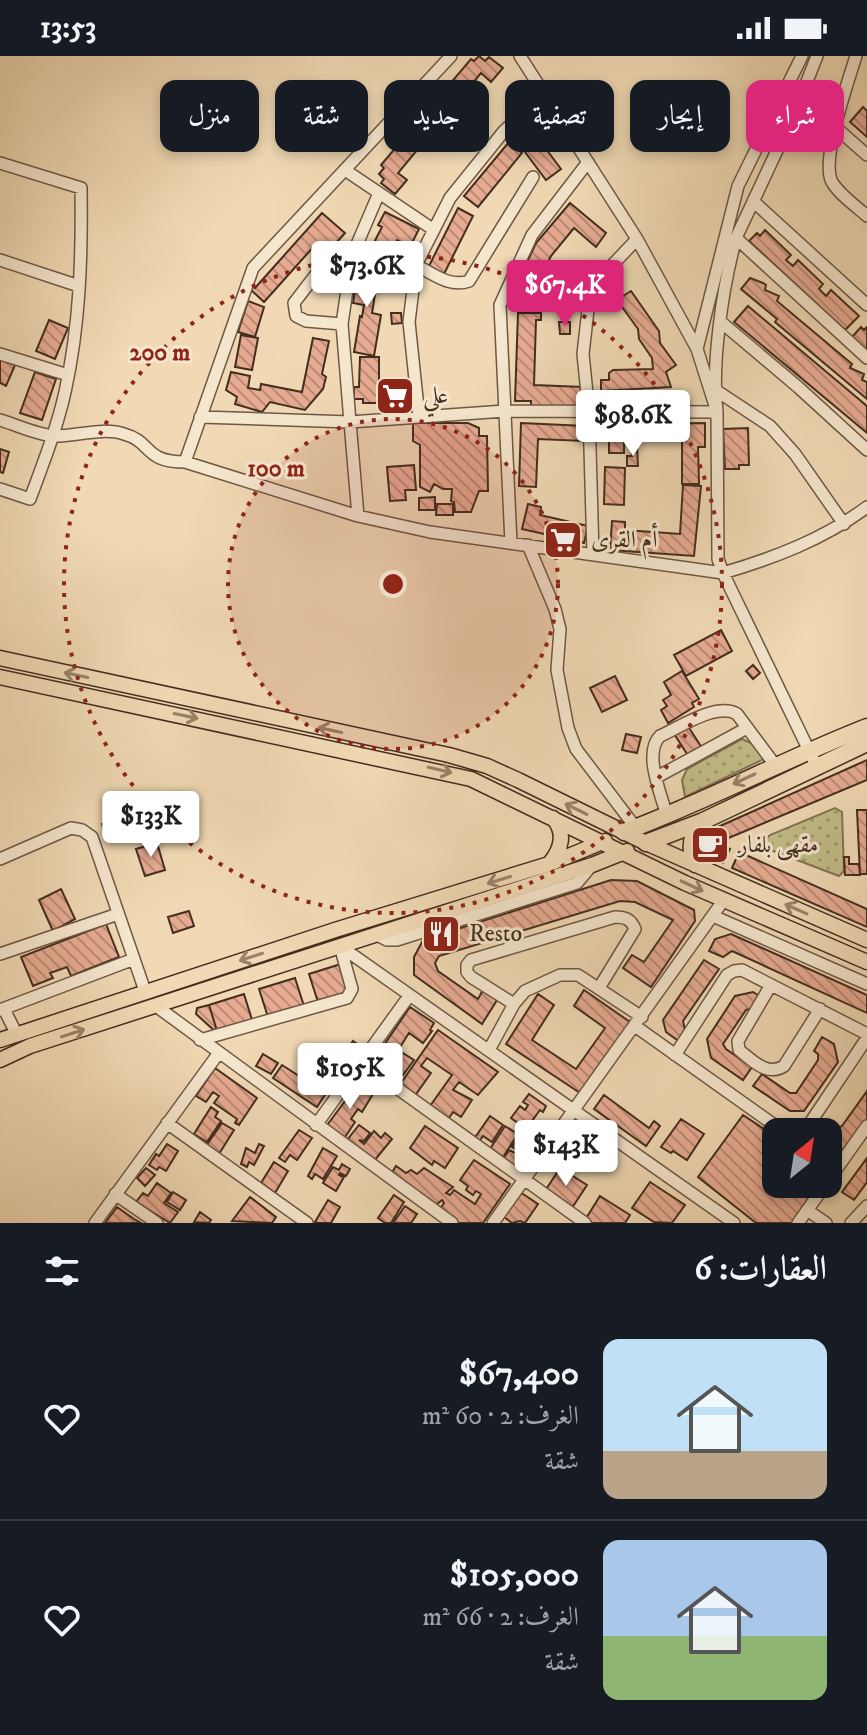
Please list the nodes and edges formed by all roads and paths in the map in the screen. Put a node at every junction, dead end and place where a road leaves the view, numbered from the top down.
1 (451, 56) edge
2 (520, 56) edge
3 (802, 56) edge
4 (817, 56) edge
5 (856, 56) edge
6 (536, 80) edge
7 (808, 80) edge
8 (844, 94) edge
9 (505, 130) edge
10 (844, 135) edge
11 (582, 152) edge
12 (776, 152) edge
13 (832, 152) edge
14 (867, 155) edge
15 (588, 162) junction
16 (0, 163) edge
17 (345, 170) junction
18 (533, 177) dead end
19 (379, 193) junction
20 (753, 201) junction
21 (867, 216) edge
22 (434, 230) junction
23 (736, 238) junction
24 (637, 239) junction
25 (0, 260) edge
26 (416, 265) junction
27 (317, 273) dead end
28 (79, 286) junction
29 (867, 305) edge
30 (721, 322) junction
31 (342, 324) junction
32 (697, 349) junction
33 (0, 354) edge
34 (867, 358) edge
35 (68, 375) junction
36 (714, 389) junction
37 (505, 411) junction
38 (717, 412) junction
39 (589, 413) junction
40 (200, 417) junction
41 (419, 417) junction
42 (0, 420) edge
43 (350, 422) junction
44 (52, 436) junction
45 (867, 450) edge
46 (185, 462) junction
47 (0, 489) edge
48 (867, 507) edge
49 (358, 516) junction
50 (844, 524) junction
51 (511, 543) junction
52 (528, 545) junction
53 (593, 554) junction
54 (723, 573) junction
55 (0, 658) edge
56 (0, 677) edge
57 (867, 727) edge
58 (747, 728) junction
59 (867, 743) edge
60 (809, 749) junction
61 (775, 765) junction
62 (817, 767) junction
63 (657, 777) junction
64 (784, 782) junction
65 (667, 816) junction
66 (552, 818) junction
67 (701, 822) junction
68 (630, 830) junction
69 (601, 842) junction
70 (646, 843) junction
71 (622, 853) junction
72 (0, 859) edge
73 (549, 864) junction
74 (695, 865) junction
75 (723, 901) junction
76 (118, 914) junction
77 (713, 916) junction
78 (335, 930) junction
79 (867, 940) edge
80 (340, 946) junction
81 (0, 954) edge
82 (134, 959) junction
83 (867, 962) edge
84 (867, 984) edge
85 (771, 985) junction
86 (599, 988) junction
87 (145, 991) junction
88 (409, 996) junction
89 (514, 1004) junction
90 (154, 1007) junction
91 (2, 1009) edge
92 (820, 1009) junction
93 (639, 1022) junction
94 (16, 1033) junction
95 (867, 1036) edge
96 (0, 1040) edge
97 (200, 1040) junction
98 (489, 1050) junction
99 (218, 1054) junction
100 (675, 1055) junction
101 (0, 1060) edge
102 (362, 1063) junction
103 (574, 1111) junction
104 (764, 1118) edge
105 (813, 1118) edge
106 (167, 1123) junction
107 (316, 1125) junction
108 (867, 1126) edge
109 (842, 1155) edge
110 (524, 1180) junction
111 (115, 1194) junction
112 (816, 1198) edge
113 (867, 1206) edge
114 (807, 1210) junction
115 (95, 1223) edge
116 (157, 1223) edge
117 (307, 1223) edge
118 (452, 1223) edge
119 (493, 1223) edge
120 (585, 1223) edge
121 (734, 1223) edge
122 (798, 1223) edge
123 (826, 1223) edge
124 (851, 1223) edge

1 - 17 street
2 - 6 street
3 - 32 street
4 - 7 street
5 - 8 street
9 - 22 street
10 - 14 street
11 - 15 street
12 - 20 street
13 - 21 street
15 - 24 street
15 - 37 street
16 - 28 street
17 - 19 street
17 - 40 street
18 - 26 street
19 - 22 street
19 - 31 street
20 - 23 street
20 - 29 street
22 - 26 street
23 - 30 street
23 - 34 street
24 - 32 street
24 - 39 street
25 - 28 street
26 - 41 street
27 - 31 street
28 - 35 street
30 - 36 street
30 - 45 street
31 - 43 street
32 - 38 street
33 - 35 street
35 - 44 street
36 - 38 street
36 - 50 street
37 - 39 street
37 - 41 street
37 - 51 street
38 - 39 street
38 - 54 street
39 - 53 street
40 - 43 street
40 - 46 street
41 - 43 street
42 - 44 street
43 - 49 street
44 - 46 street
44 - 47 street
46 - 49 street
48 - 50 street
49 - 51 street
50 - 54 street
51 - 52 street
52 - 53 street
52 - 68 street
53 - 54 street
54 - 60 street
68 -> 55 main road
56 -> 66 main road
57 - 60 highway
58 - 61 street
58 - 63 street
58 - 63 street
59 - 62 highway
60 - 61 highway
60 - 62 street
61 - 64 highway
61 -> 65 highway
62 - 64 highway
63 - 65 street
64 - 67 highway
65 - 68 highway
66 - 69 main road
66 - 73 main road
67 - 70 highway
67 - 74 main road
68 - 69 main road
68 - 70 main road
69 - 71 main road
69 - 73 main road
70 - 71 main road
70 - 74 main road
71 -> 75 main road
71 - 80 main road
72 - 76 street
73 -> 78 main road
79 -> 74 main road
75 - 77 street
75 - 83 main road
76 - 81 street
76 - 82 street
77 - 84 street
77 - 93 street
78 - 80 main road
78 -> 87 main road
80 - 88 street
80 - 90 main road
80 - 97 street
82 - 87 street
82 - 91 street
85 - 92 street
85 - 92 street
85 - 100 street
86 - 89 street
86 - 89 street
86 - 93 street
87 - 90 main road
87 - 94 main road
88 - 98 street
88 - 102 street
89 - 98 street
90 - 97 street
101 -> 90 main road
91 - 94 street
92 - 95 street
93 - 100 street
93 - 103 street
94 - 96 main road
95 - 105 street
97 - 99 street
98 - 103 street
99 - 106 street
99 - 107 street
100 - 104 street
102 - 107 street
102 - 110 street
103 - 110 street
103 - 121 street
106 - 111 street
106 - 117 street
107 - 118 street
108 - 109 street
110 - 119 street
110 - 120 street
111 - 115 street
111 - 116 street
112 - 114 street
113 - 124 street
114 - 122 street
114 - 123 street

